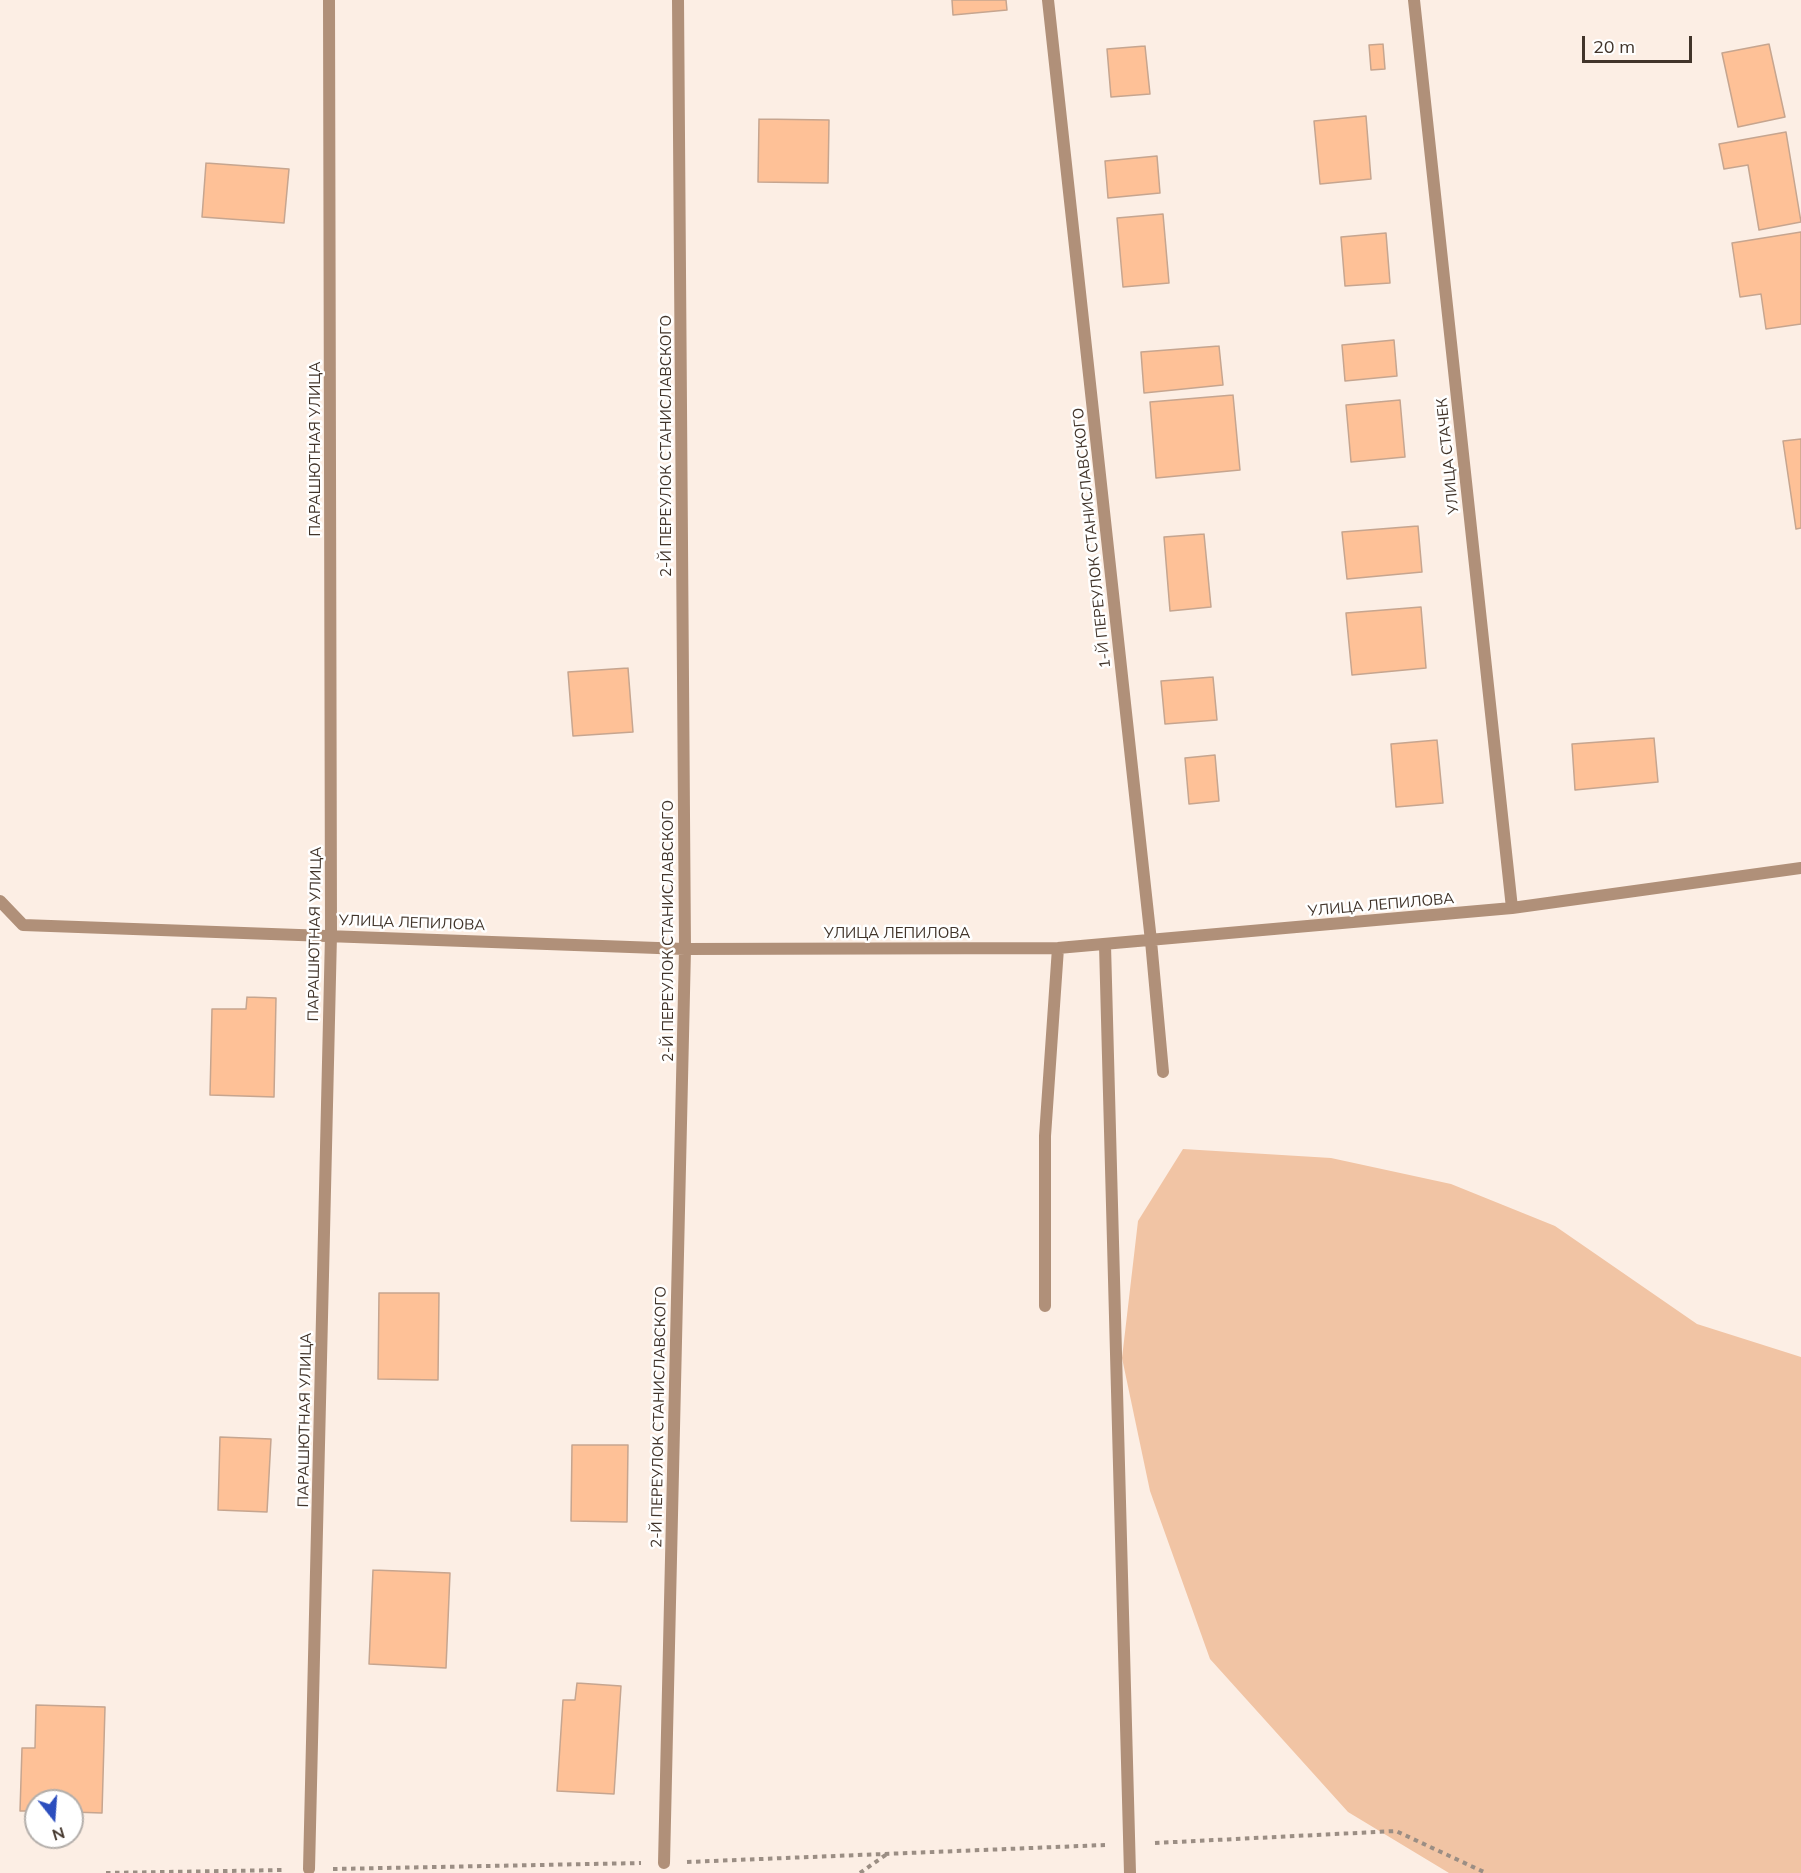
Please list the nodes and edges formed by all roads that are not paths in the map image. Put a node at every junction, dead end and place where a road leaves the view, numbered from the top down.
1 (329, 0) edge
2 (678, 0) edge
3 (1048, 0) edge
4 (1414, 0) edge
5 (1801, 868) edge
6 (0, 901) edge
7 (1512, 908) junction
8 (331, 935) junction
9 (1151, 941) junction
10 (1105, 945) junction
11 (1058, 948) junction
12 (685, 949) junction
13 (1163, 1072) dead end
14 (1046, 1306) dead end
15 (664, 1863) road end
16 (309, 1869) road end
17 (1130, 1873) edge

1 - 8 street, ПАРАШЮТНАЯ УЛИЦА
2 - 12 street, 2-Й ПЕРЕУЛОК СТАНИСЛАВСКОГО
3 - 9 street, 1-Й ПЕРЕУЛОК СТАНИСЛАВСКОГО
4 - 7 street, УЛИЦА СТАЧЕК
5 - 7 street, УЛИЦА ЛЕПИЛОВА
6 - 8 street, УЛИЦА ЛЕПИЛОВА
7 - 9 street, УЛИЦА ЛЕПИЛОВА
8 - 12 street, УЛИЦА ЛЕПИЛОВА
8 - 16 street, ПАРАШЮТНАЯ УЛИЦА
9 - 10 street, УЛИЦА ЛЕПИЛОВА
9 - 13 street, 1-Й ПЕРЕУЛОК СТАНИСЛАВСКОГО
10 - 11 street, УЛИЦА ЛЕПИЛОВА
10 - 17 street
11 - 12 street, УЛИЦА ЛЕПИЛОВА
11 - 14 street
12 - 15 street, 2-Й ПЕРЕУЛОК СТАНИСЛАВСКОГО

